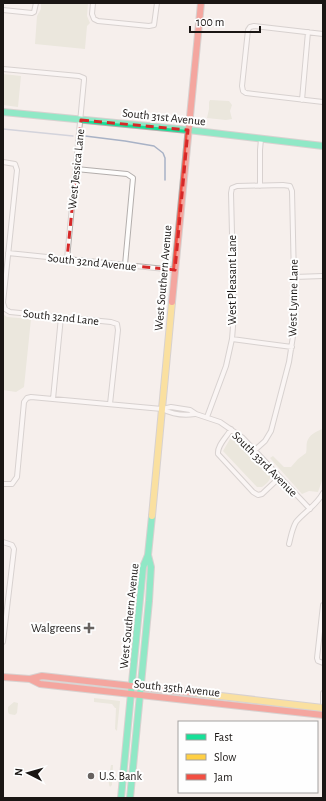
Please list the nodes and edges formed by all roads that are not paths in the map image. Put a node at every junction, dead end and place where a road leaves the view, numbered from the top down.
1 (36, 3) edge
2 (94, 3) edge
3 (156, 3) edge
4 (201, 3) edge
5 (3, 10) edge
6 (308, 32) junction
7 (323, 34) edge
8 (3, 68) edge
9 (302, 100) junction
10 (323, 102) edge
11 (3, 112) edge
12 (81, 120) junction
13 (188, 130) junction
14 (261, 139) junction
15 (323, 146) edge
16 (3, 162) edge
17 (76, 169) junction
18 (260, 186) junction
19 (8, 253) junction
20 (67, 259) junction
21 (125, 265) junction
22 (175, 270) junction
23 (323, 276) edge
24 (294, 277) junction
25 (4, 283) edge
26 (61, 317) junction
27 (232, 338) junction
28 (292, 347) junction
29 (53, 399) junction
30 (110, 404) junction
31 (162, 409) junction
32 (207, 417) junction
33 (231, 429) junction
34 (255, 450) junction
35 (280, 477) junction
36 (3, 484) edge
37 (323, 493) edge
38 (310, 509) junction
39 (3, 542) edge
40 (289, 544) dead end
41 (148, 555) junction
42 (323, 605) edge
43 (3, 642) edge
44 (323, 663) edge
45 (3, 677) edge
46 (30, 679) junction
47 (133, 686) junction
48 (141, 686) junction
49 (323, 692) edge
50 (132, 694) junction
51 (140, 695) junction
52 (274, 702) junction
53 (323, 703) edge
54 (323, 708) edge
55 (274, 710) junction
56 (323, 716) edge
57 (121, 798) edge
58 (130, 798) edge

1 - 5 street
2 - 3 street
4 - 13 main road, West Southern Avenue
6 - 7 street
6 - 9 street
6 - 9 street
8 - 12 street, West Jessica Lane
9 - 10 street
11 - 12 main road, South 31st Avenue
12 - 13 main road, South 31st Avenue
12 - 17 street, West Jessica Lane
13 - 14 main road, South 31st Avenue
13 - 22 main road, West Southern Avenue
14 - 15 main road, South 31st Avenue
14 - 18 street
16 - 19 street
17 - 20 street, West Jessica Lane
17 - 21 street
18 - 24 street, West Lynne Lane
18 - 27 street, West Pleasant Lane
19 - 20 street, South 32nd Avenue
19 - 25 street
20 - 21 street, South 32nd Avenue
21 - 22 street, South 32nd Avenue
22 - 31 main road, West Southern Avenue
23 - 24 street
24 - 28 street, West Lynne Lane
25 - 26 street, South 32nd Lane
26 - 29 street
26 - 30 street, South 32nd Lane
27 - 28 street
27 - 32 street, West Pleasant Lane
28 - 34 street, West Lynne Lane
29 - 30 street, South 33rd Avenue
29 - 36 street, South 33rd Avenue
30 - 31 street, South 33rd Avenue
31 - 32 street, South 33rd Avenue
31 - 41 main road, West Southern Avenue
32 - 33 street, South 33rd Avenue
33 - 34 street, South 33rd Avenue
33 - 35 street
34 - 35 street, South 33rd Avenue
35 - 38 street, South 33rd Avenue
37 - 38 street
38 - 40 street
39 - 43 street
41 - 47 main road, West Southern Avenue
41 - 48 main road, West Southern Avenue
42 - 44 street
45 - 46 main road, South 35th Avenue
46 - 47 main road, South 35th Avenue
46 - 50 main road, South 35th Avenue
47 - 48 main road, South 35th Avenue
47 - 50 main road, West Southern Avenue
48 - 51 main road, West Southern Avenue
48 - 52 main road, South 35th Avenue
49 - 53 street
50 - 51 main road, South 35th Avenue
50 - 57 main road, West Southern Avenue
51 - 55 main road, South 35th Avenue
51 - 58 main road, West Southern Avenue
52 - 54 main road, South 35th Avenue
52 - 55 main road
55 - 56 main road, South 35th Avenue

